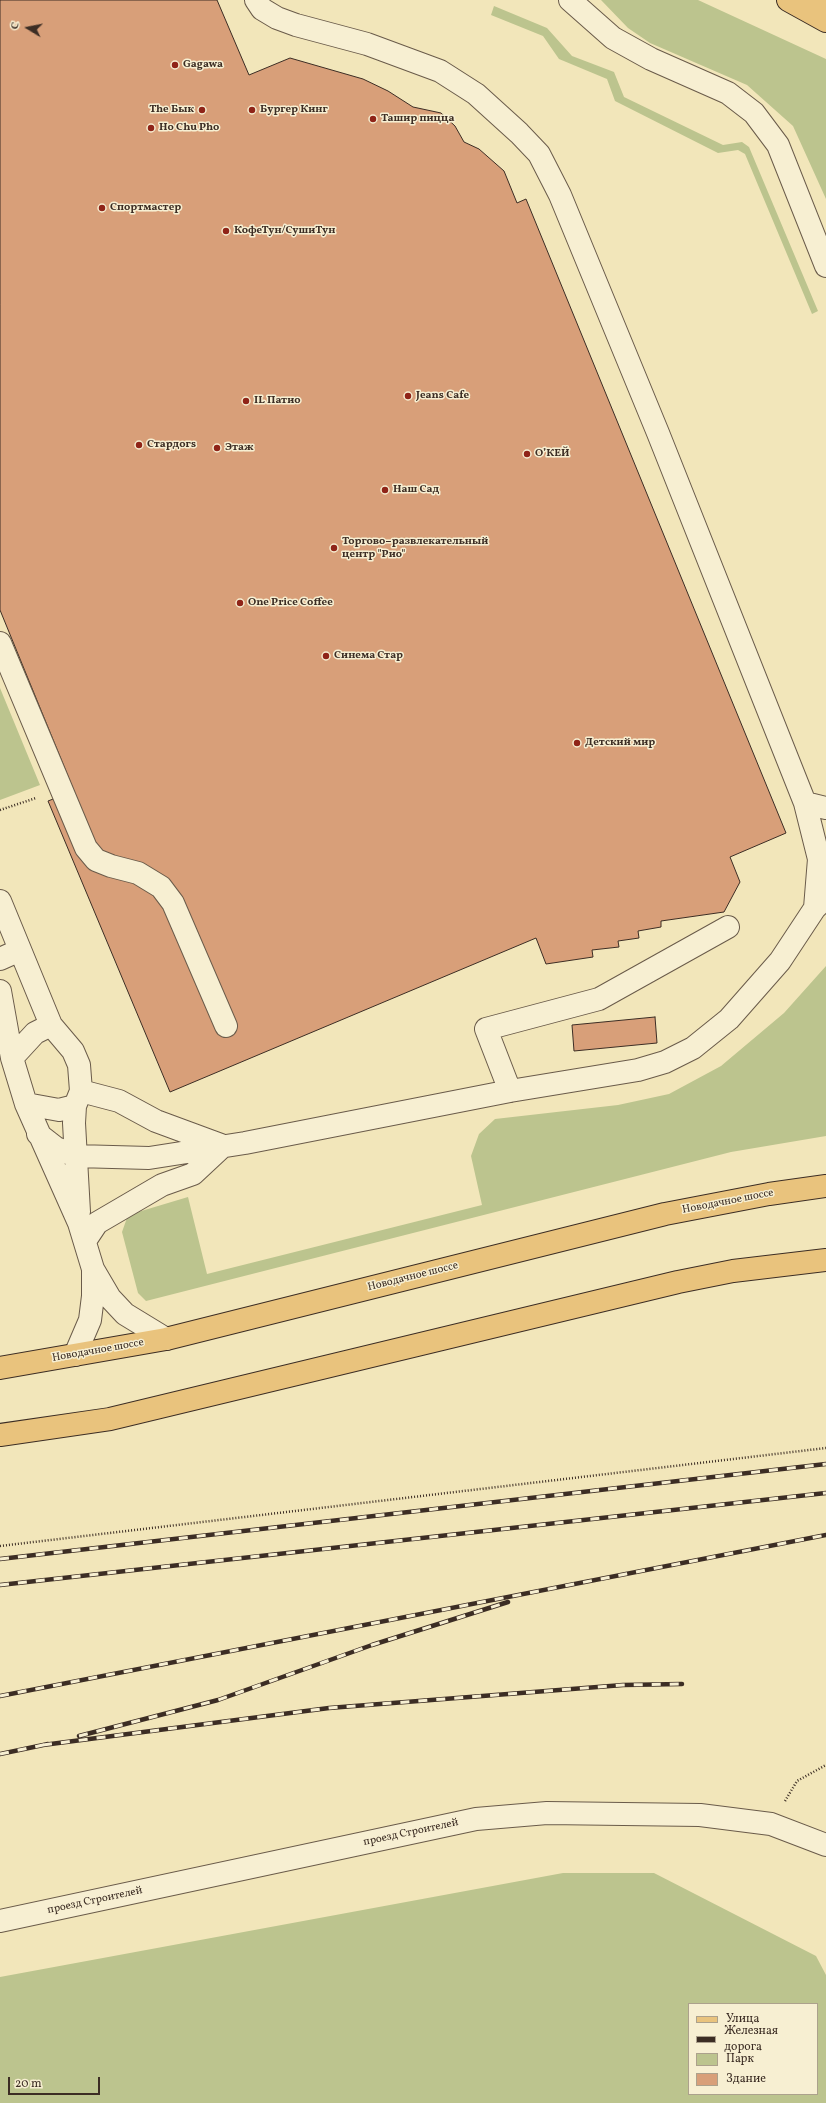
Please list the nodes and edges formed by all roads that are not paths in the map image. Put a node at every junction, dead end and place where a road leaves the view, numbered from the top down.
1 (256, 0) edge
2 (570, 0) edge
3 (788, 0) edge
4 (819, 0) edge
5 (826, 2) edge
6 (826, 22) edge
7 (826, 266) edge
8 (0, 643) edge
9 (805, 803) junction
10 (826, 808) edge
11 (0, 901) edge
12 (821, 903) edge
13 (728, 927) dead end
14 (10, 955) edge
15 (0, 991) edge
16 (51, 1025) junction
17 (226, 1026) dead end
18 (12, 1058) junction
19 (510, 1091) junction
20 (78, 1099) junction
21 (26, 1104) junction
22 (38, 1134) junction
23 (223, 1146) junction
24 (76, 1156) junction
25 (826, 1186) edge
26 (82, 1232) junction
27 (826, 1260) edge
28 (93, 1269) junction
29 (166, 1339) junction
30 (75, 1355) junction
31 (0, 1368) edge
32 (0, 1435) edge
33 (826, 1845) edge
34 (0, 1921) edge

1 - 9 street
2 - 7 street
3 - 6 main road
4 - 5 main road
8 - 17 street
9 - 10 street
9 - 12 street
11 - 14 street
12 - 19 street
13 - 19 street
14 - 16 street
15 - 18 street
16 - 18 street
16 - 20 street
18 - 21 street
19 - 23 street
20 - 21 street
20 - 23 street
20 - 24 street
21 - 22 street
22 - 24 street
22 - 26 street
23 - 24 street
23 - 26 street
24 - 26 street
25 - 29 main road, Новодачное шоссе
26 - 28 street
27 - 32 main road
28 - 29 street
28 - 30 street
29 - 30 main road, Новодачное шоссе
30 - 31 main road, Новодачное шоссе
33 - 34 street, проезд Строителей

